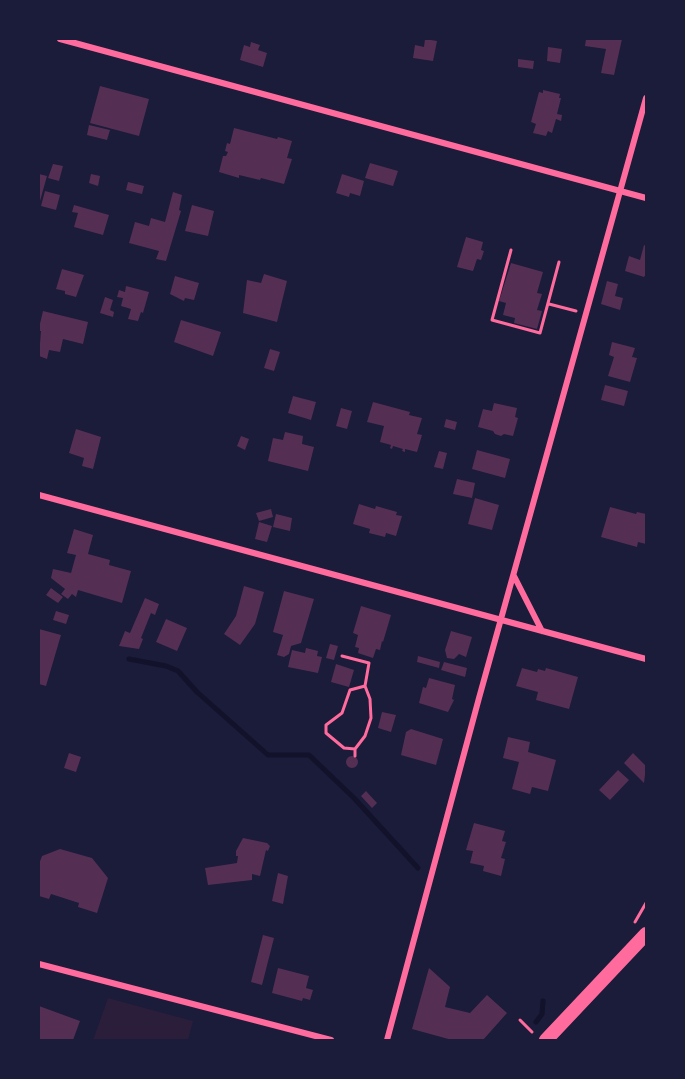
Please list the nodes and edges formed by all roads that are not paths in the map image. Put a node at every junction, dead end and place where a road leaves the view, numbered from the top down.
1 (60, 39) edge
2 (646, 98) edge
3 (619, 191) junction
4 (646, 198) edge
5 (39, 495) edge
6 (514, 576) junction
7 (502, 621) junction
8 (542, 631) junction
9 (646, 659) edge
10 (646, 934) edge
11 (39, 964) edge
12 (540, 1036) edge
13 (331, 1040) edge
14 (387, 1040) edge

1 - 3 street
2 - 3 street
3 - 4 street
3 - 6 street
5 - 7 street
6 - 7 street
6 - 8 street
7 - 8 street
7 - 14 street
8 - 9 street
10 - 12 main road
11 - 13 street

